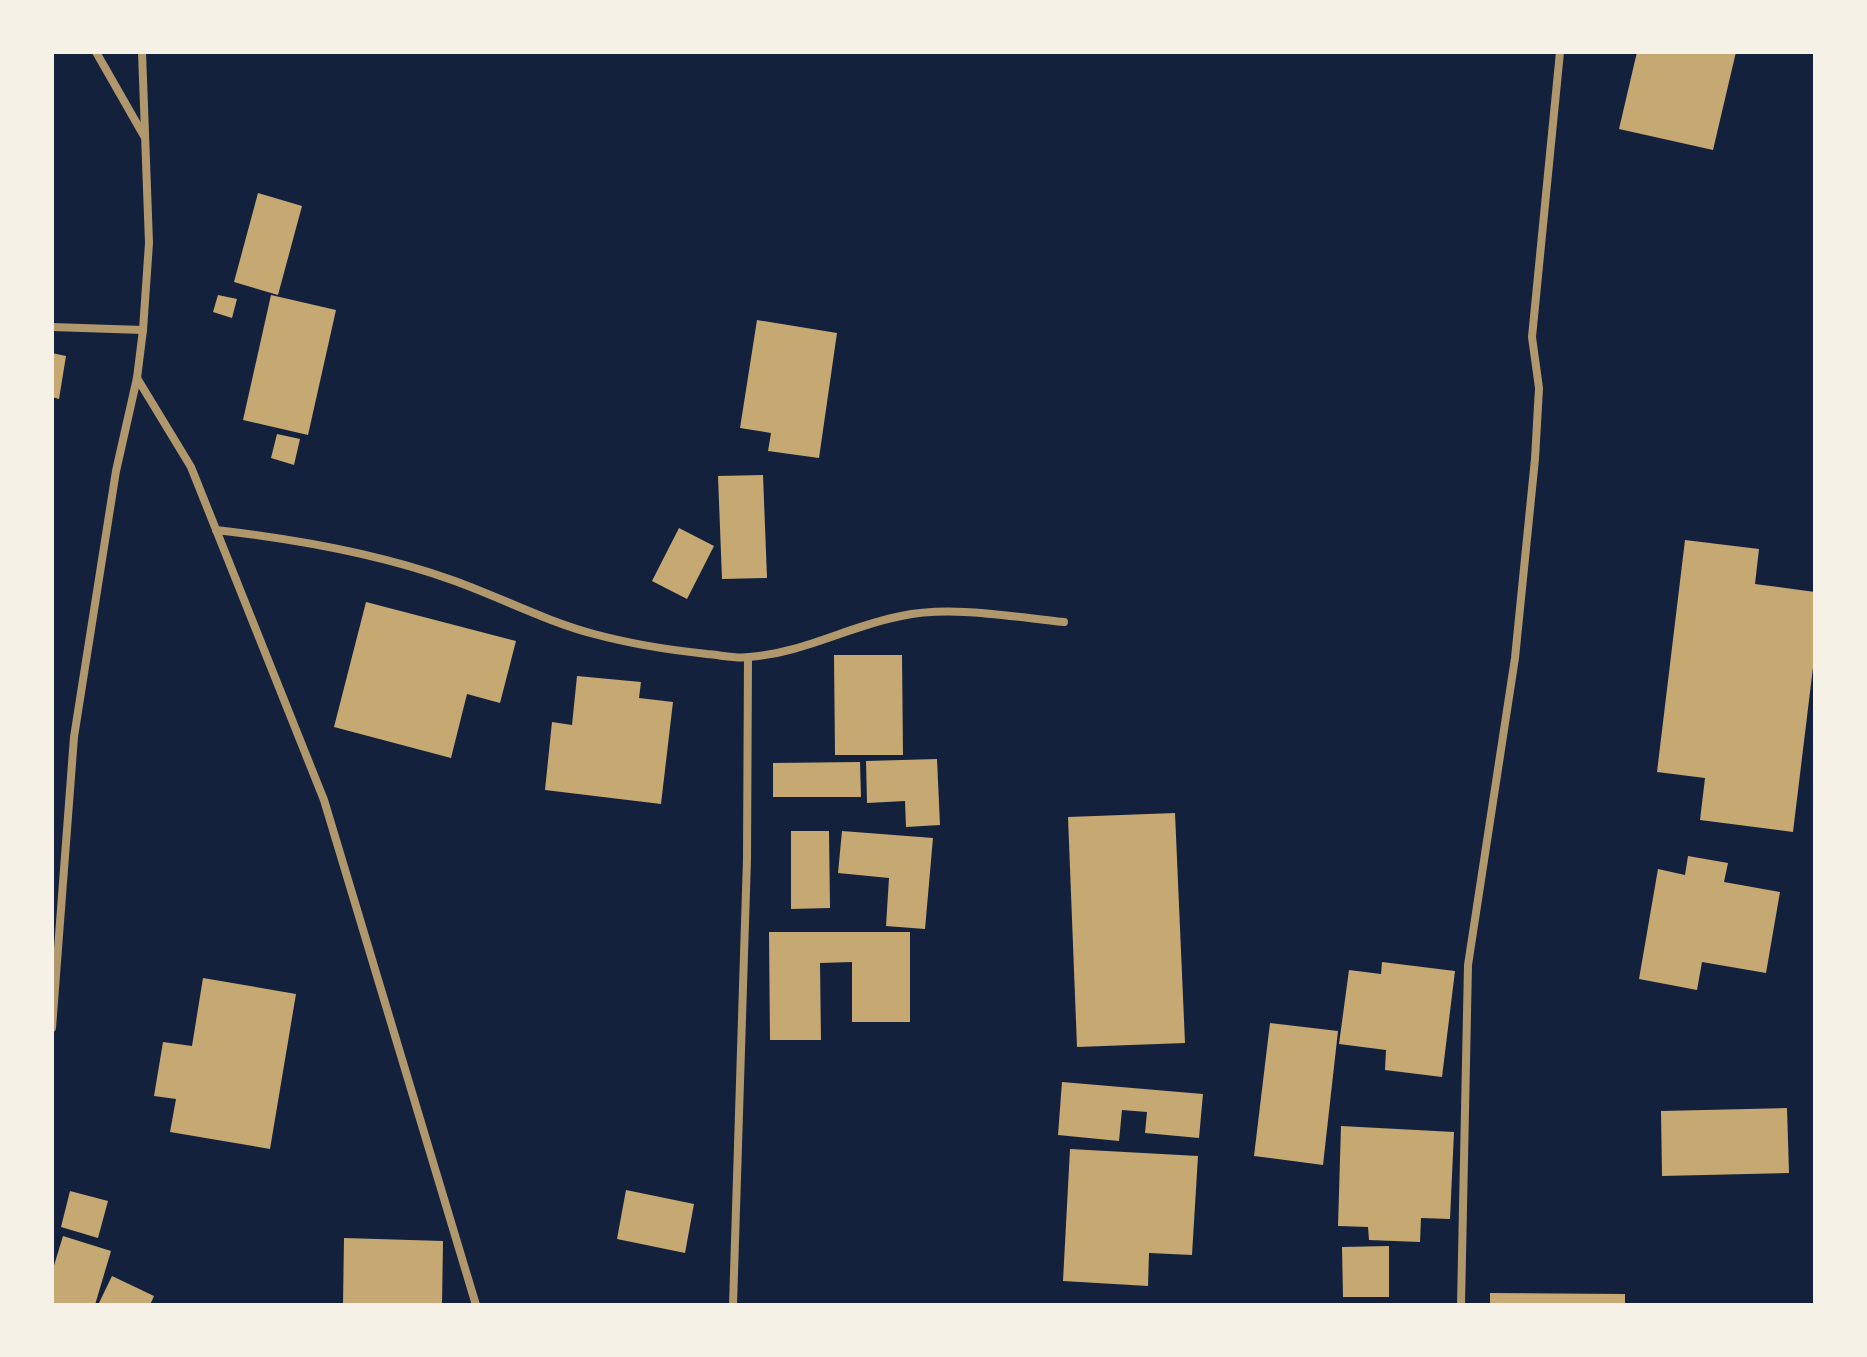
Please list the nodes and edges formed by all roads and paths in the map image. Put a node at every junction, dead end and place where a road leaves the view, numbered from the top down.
1 (96, 52) edge
2 (142, 52) edge
3 (1560, 52) edge
4 (145, 136) junction
5 (52, 327) edge
6 (143, 330) junction
7 (137, 378) junction
8 (216, 530) junction
9 (1064, 622) dead end
10 (748, 658) junction
11 (52, 1028) edge
12 (476, 1305) edge
13 (733, 1305) edge
14 (1461, 1305) edge

1 - 4 street
2 - 4 street
3 - 14 street
4 - 6 street
5 - 6 street
6 - 7 street
7 - 8 street
7 - 11 street
8 - 10 street
8 - 12 street
9 - 10 street
10 - 13 street

